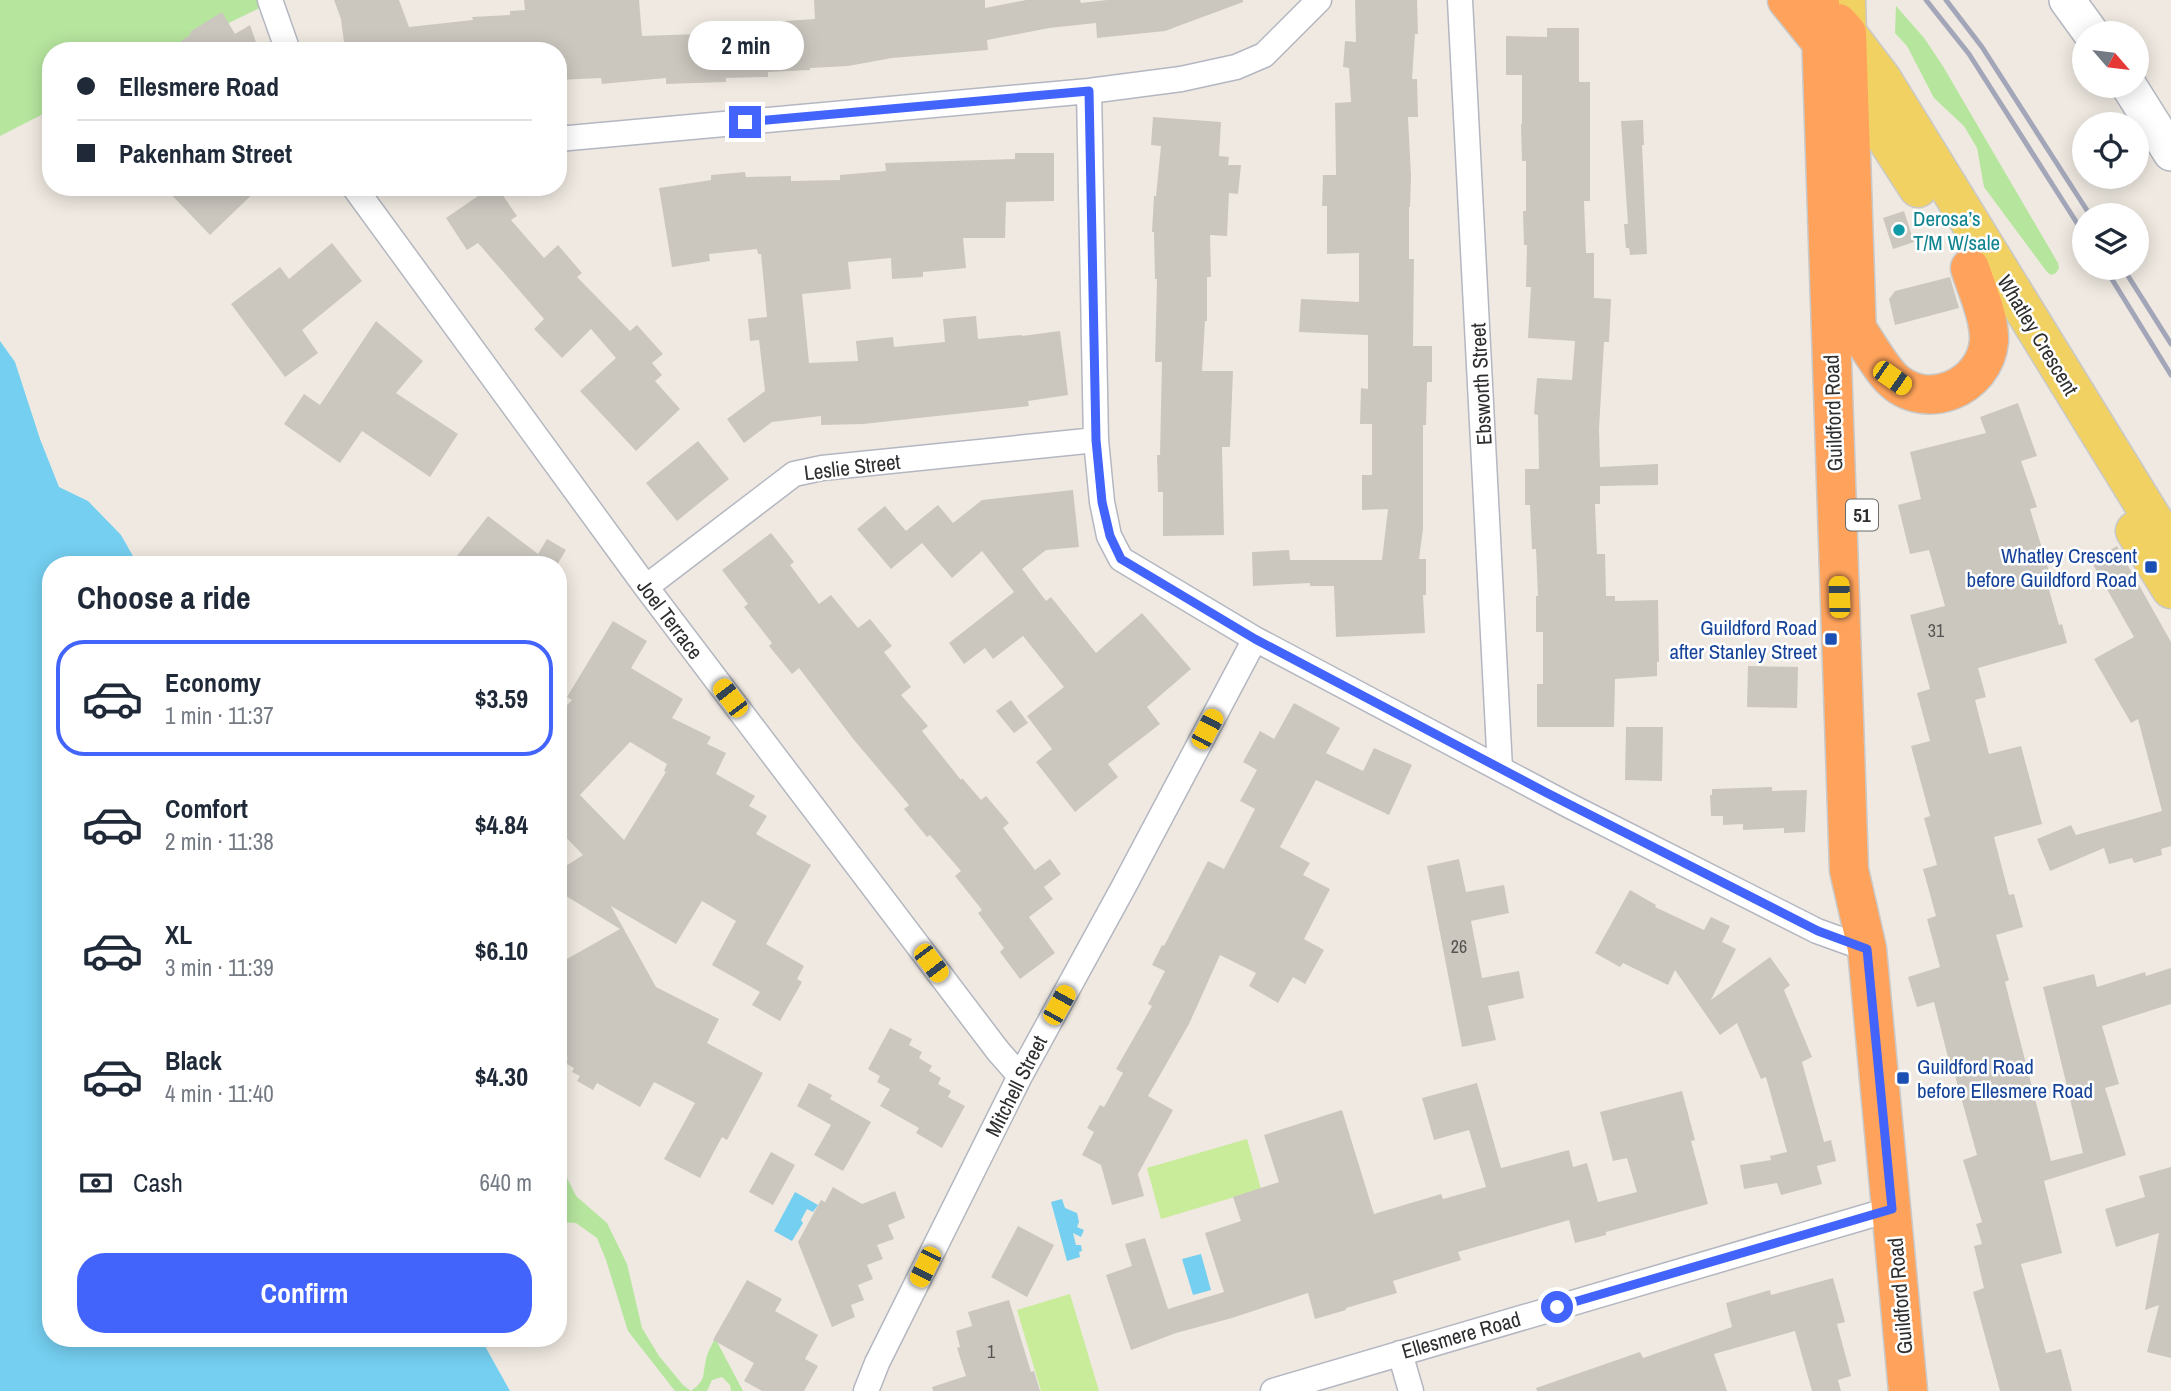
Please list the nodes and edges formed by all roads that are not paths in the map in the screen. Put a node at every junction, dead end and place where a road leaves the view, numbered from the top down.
1 (270, 0) edge
2 (1319, 0) edge
3 (1460, 0) edge
4 (2067, 0) edge
5 (2082, 21) edge
6 (1827, 23) edge
7 (285, 42) edge
8 (1089, 91) junction
9 (2137, 98) edge
10 (567, 138) edge
11 (2171, 153) edge
12 (361, 196) edge
13 (1969, 268) junction
14 (1857, 329) junction
15 (1096, 440) junction
16 (2171, 549) edge
17 (646, 587) junction
18 (2171, 589) edge
19 (1255, 639) junction
20 (1500, 769) junction
21 (1867, 949) junction
22 (1020, 1076) junction
23 (1892, 1209) junction
24 (1400, 1353) junction
25 (866, 1391) edge
26 (1272, 1391) edge
27 (1411, 1391) edge
28 (1908, 1391) edge

1 - 7 street
2 - 8 street
3 - 20 street, Ebsworth Street
4 - 5 street
6 - 13 main road, Whatley Crescent
6 - 14 highway, Guildford Road / 51
6 - 16 main road, Whatley Crescent
6 - 21 highway, Guildford Road / 51
8 - 10 street
8 - 15 street
9 - 11 street
12 - 17 street, Joel Terrace
13 - 14 highway
13 - 18 main road, Whatley Crescent
14 - 21 highway, Guildford Road / 51
15 - 17 street, Leslie Street
15 - 19 street
17 - 22 street, Joel Terrace
19 - 20 street
19 - 22 street, Mitchell Street
20 - 21 street
21 - 23 highway, Guildford Road / 51
22 - 25 street, Mitchell Street
23 - 24 street, Ellesmere Road
23 - 28 highway, Guildford Road / 51
24 - 26 street, Ellesmere Road
24 - 27 street

